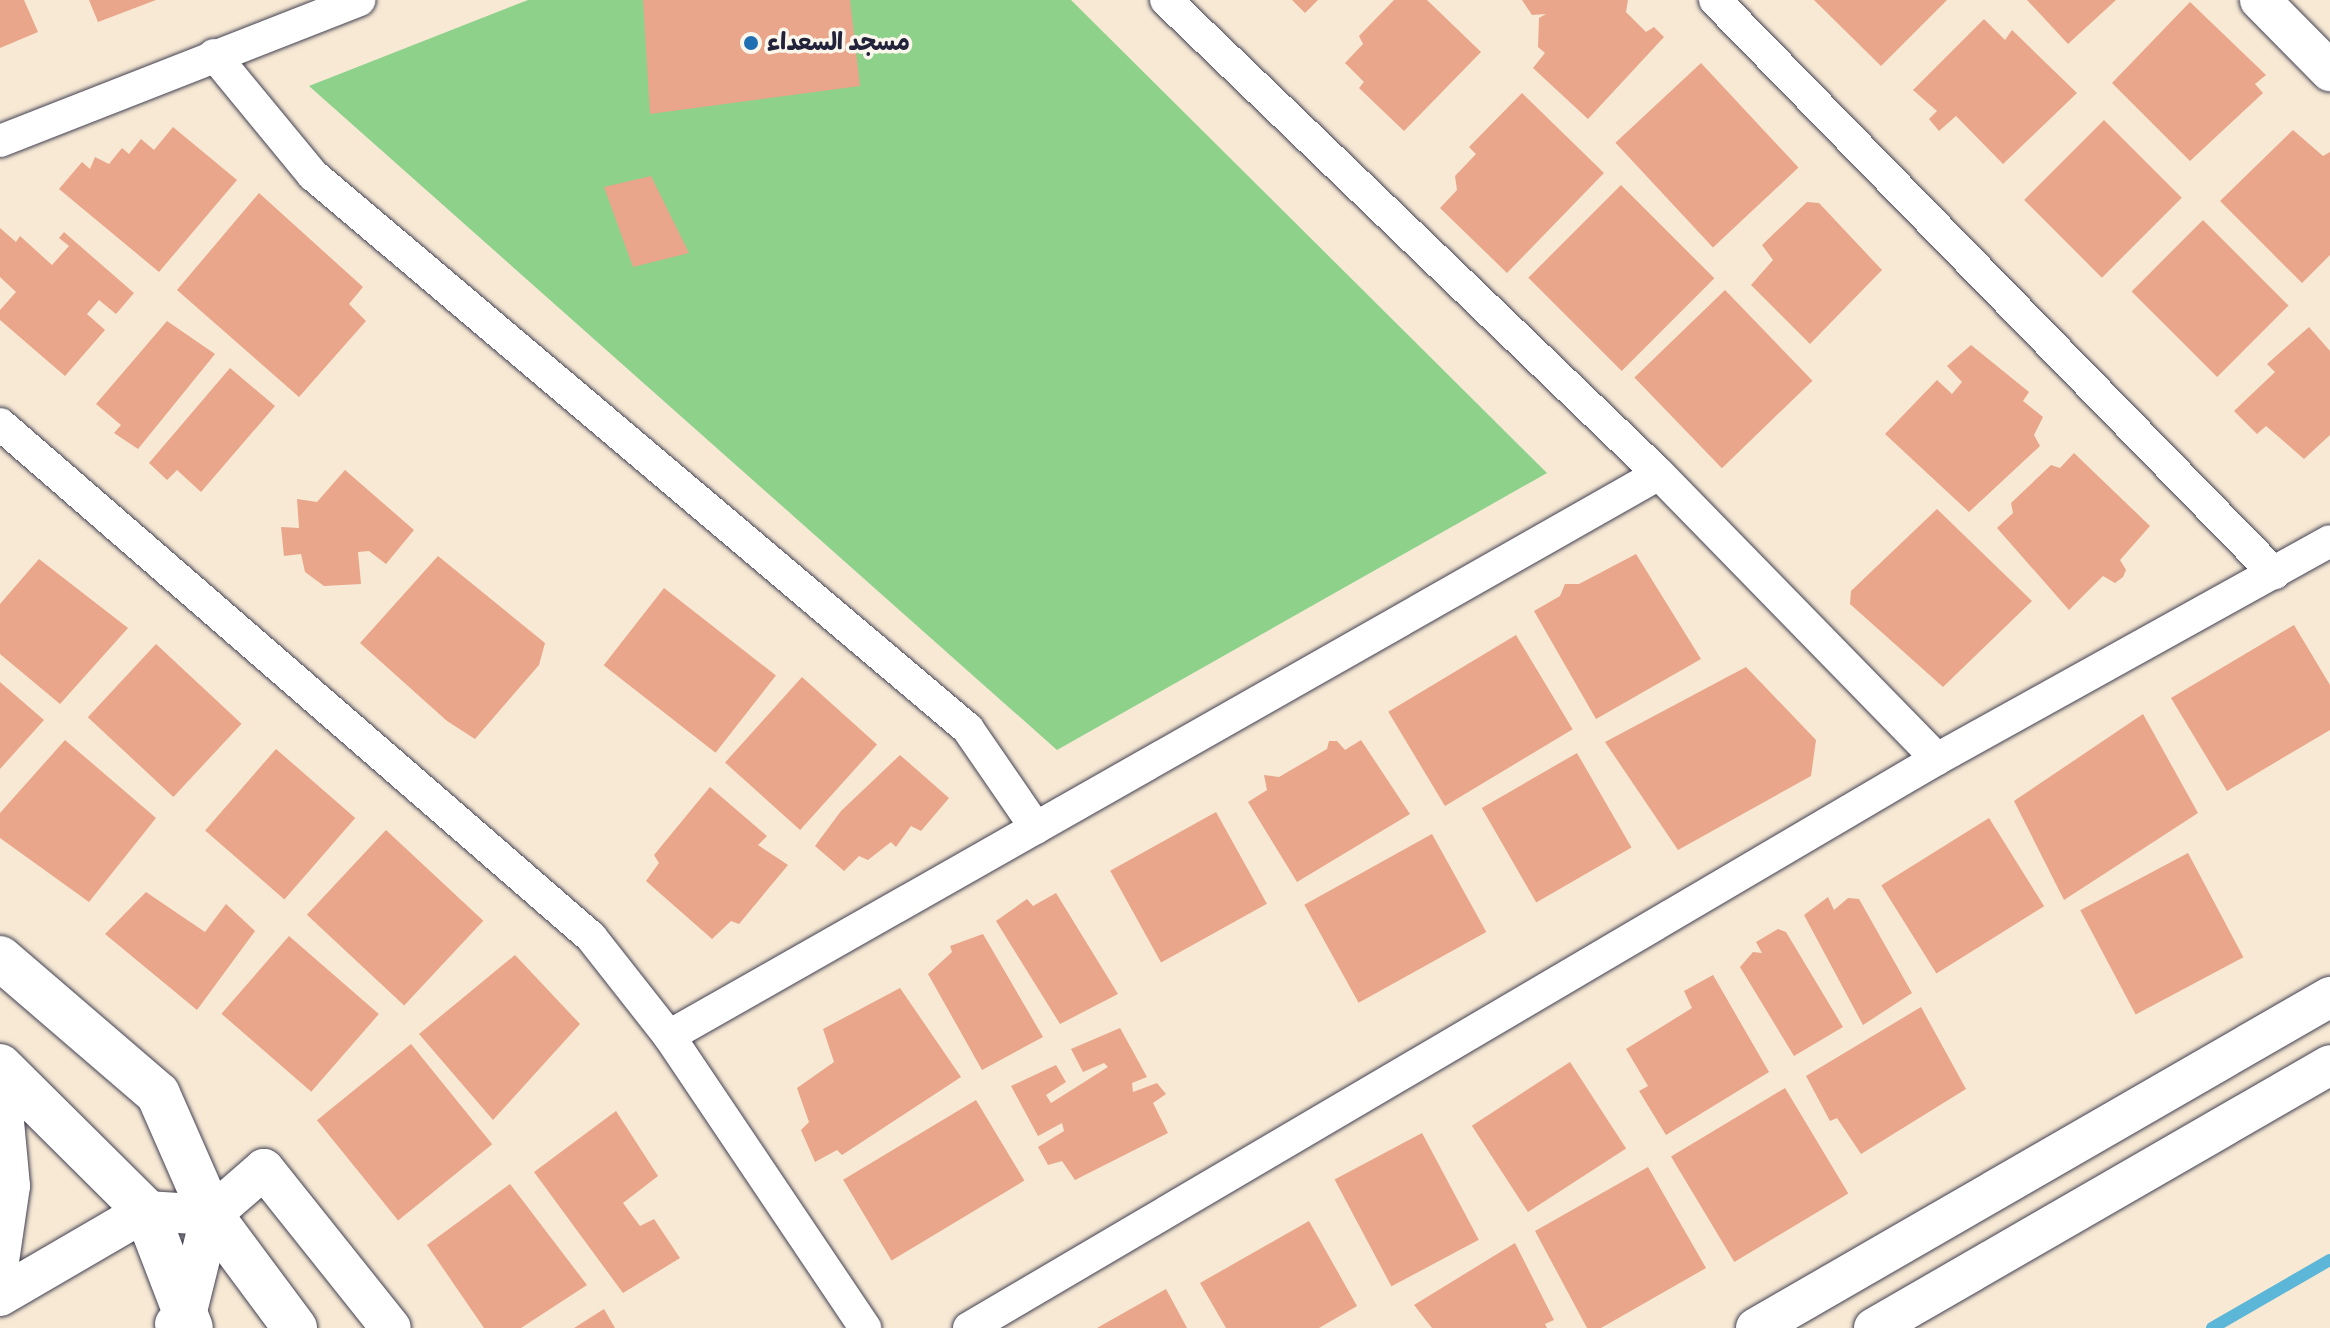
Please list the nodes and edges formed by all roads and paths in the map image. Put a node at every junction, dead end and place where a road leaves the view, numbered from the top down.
1 (359, 0) edge
2 (1166, 0) edge
3 (1715, 0) edge
4 (2260, 0) edge
5 (214, 55) junction
6 (2330, 71) edge
7 (0, 141) edge
8 (0, 424) edge
9 (1659, 474) junction
10 (2330, 541) edge
11 (2274, 573) junction
12 (1937, 759) junction
13 (1036, 828) junction
14 (0, 958) edge
15 (2330, 997) edge
16 (669, 1036) junction
17 (2330, 1065) edge
18 (1, 1067) edge
19 (146, 1211) junction
20 (211, 1215) junction
21 (0, 1282) edge
22 (0, 1296) edge
23 (181, 1325) edge
24 (295, 1328) edge
25 (391, 1328) edge
26 (865, 1328) edge
27 (969, 1328) edge
28 (1756, 1328) edge
29 (1874, 1328) edge

1 - 5 street
2 - 9 street
3 - 11 street
4 - 6 street
5 - 7 street
5 - 13 street
8 - 16 street
9 - 12 street
9 - 13 street
10 - 11 street
11 - 12 street
12 - 27 street
13 - 16 street
14 - 20 main road
15 - 28 street
16 - 26 street
17 - 29 street
18 - 19 main road
18 - 21 street
19 - 20 street
19 - 22 street
19 - 23 main road
20 - 23 street
20 - 24 main road
20 - 25 street

